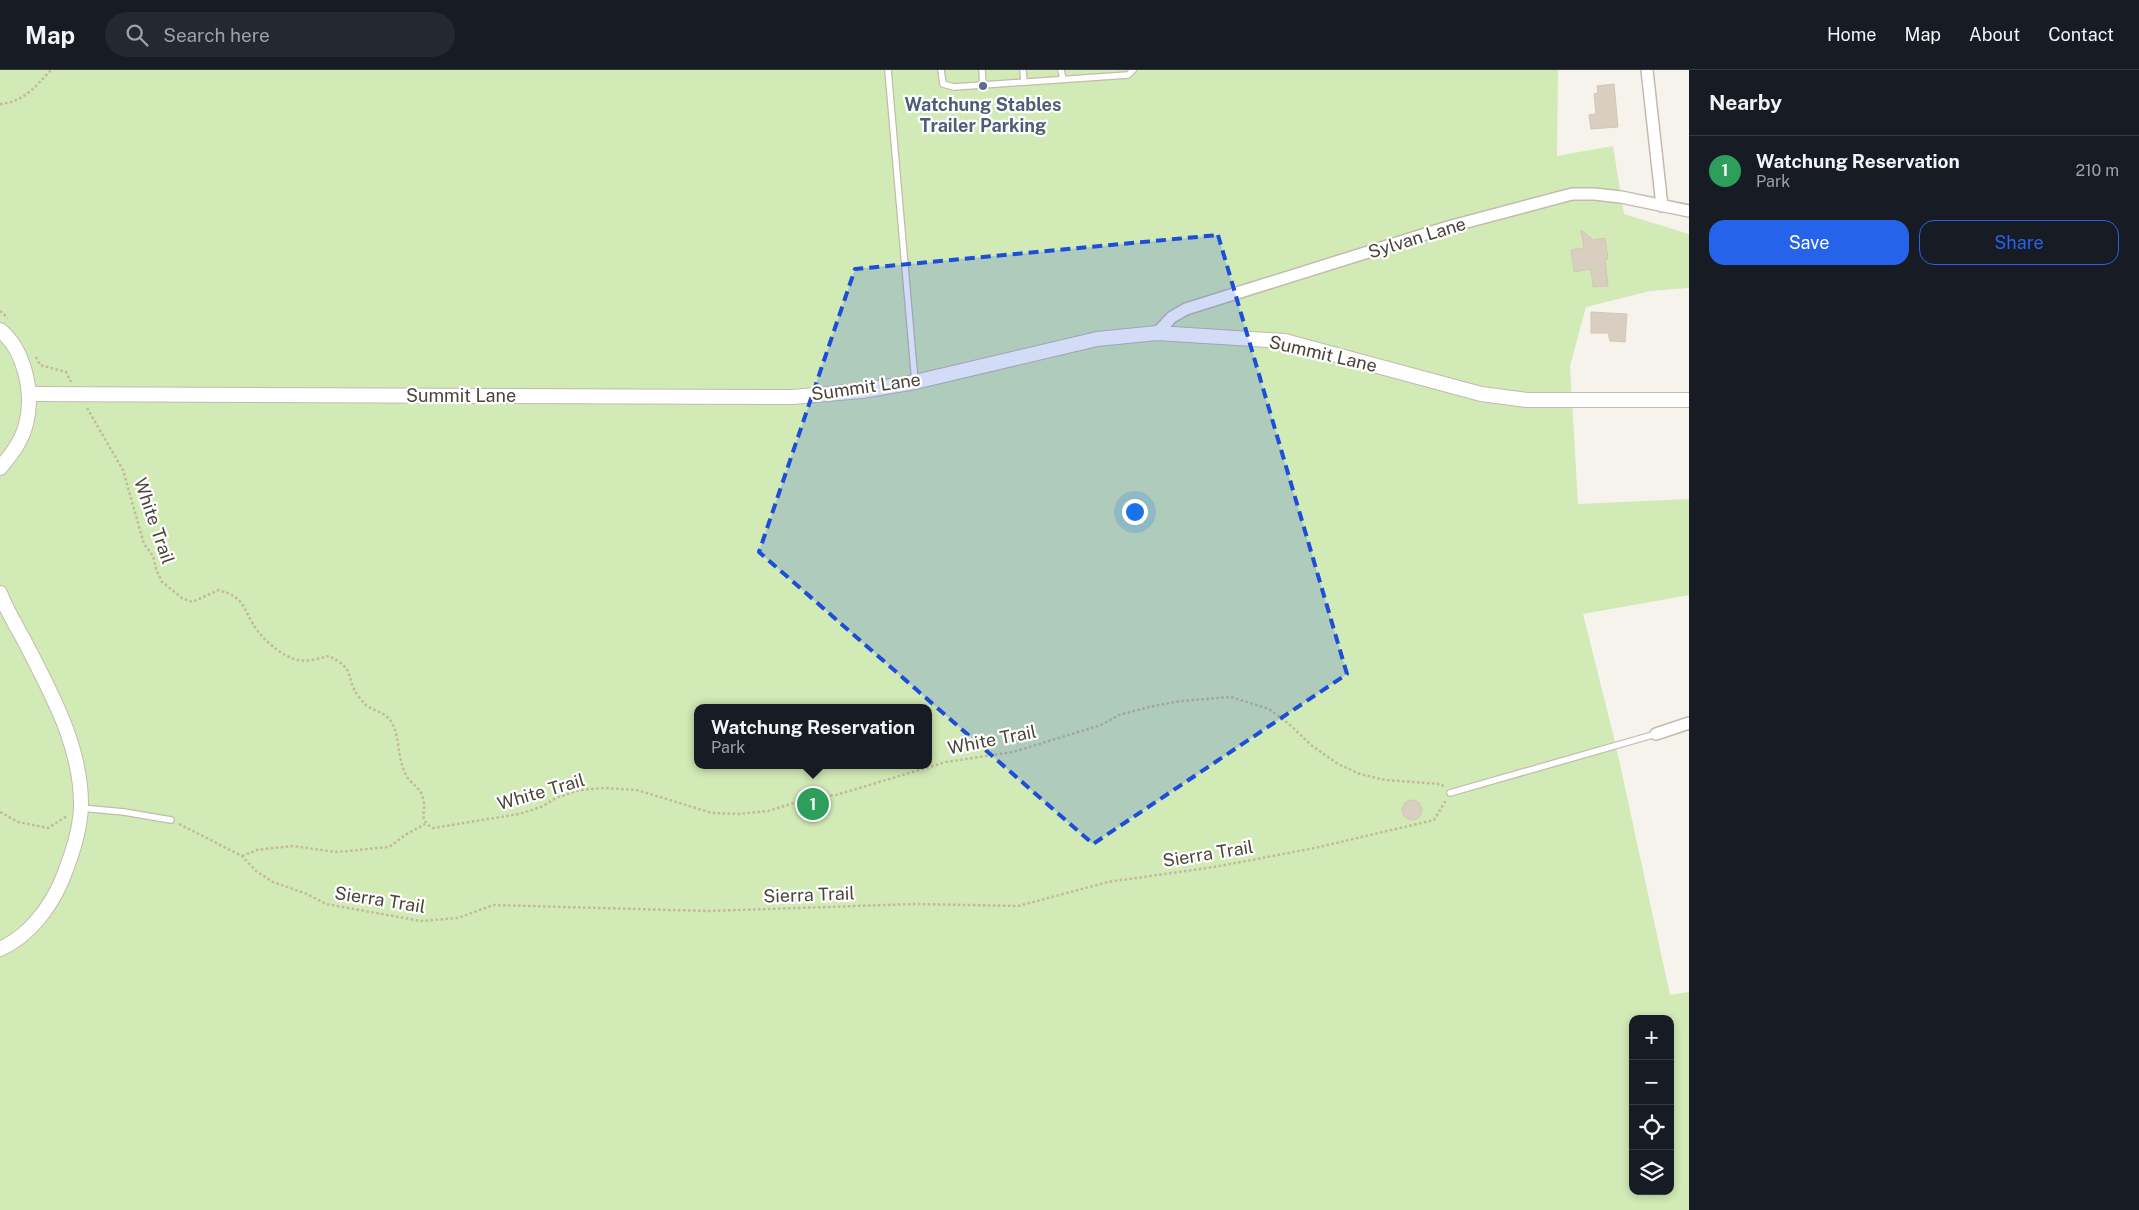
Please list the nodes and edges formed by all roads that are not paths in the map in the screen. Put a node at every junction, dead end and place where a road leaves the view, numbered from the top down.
1 (888, 70) edge
2 (941, 70) edge
3 (982, 70) edge
4 (1023, 70) edge
5 (1062, 70) edge
6 (1132, 70) edge
7 (1647, 70) edge
8 (1103, 73) edge
9 (1063, 79) junction
10 (1024, 82) junction
11 (983, 84) junction
12 (1662, 206) junction
13 (1689, 212) edge
14 (0, 330) edge
15 (1157, 332) junction
16 (915, 382) junction
17 (30, 394) junction
18 (1689, 400) edge
19 (0, 468) edge
20 (0, 593) edge
21 (1689, 723) edge
22 (1656, 734) joint
23 (1450, 793) road end
24 (81, 808) junction
25 (171, 820) road end
26 (0, 949) edge

1 - 16 lane
2 - 11 lane
3 - 11 lane
4 - 10 lane
5 - 9 lane
6 - 8 lane
7 - 12 street
8 - 9 lane
9 - 10 lane
10 - 11 lane
12 - 13 street, Sylvan Lane
12 - 15 street, Sylvan Lane
14 - 17 street
15 - 16 street, Summit Lane
15 - 18 street, Summit Lane
16 - 17 street, Summit Lane
17 - 19 street
20 - 24 street
21 - 22 street
22 - 23 lane
24 - 25 lane
24 - 26 street

